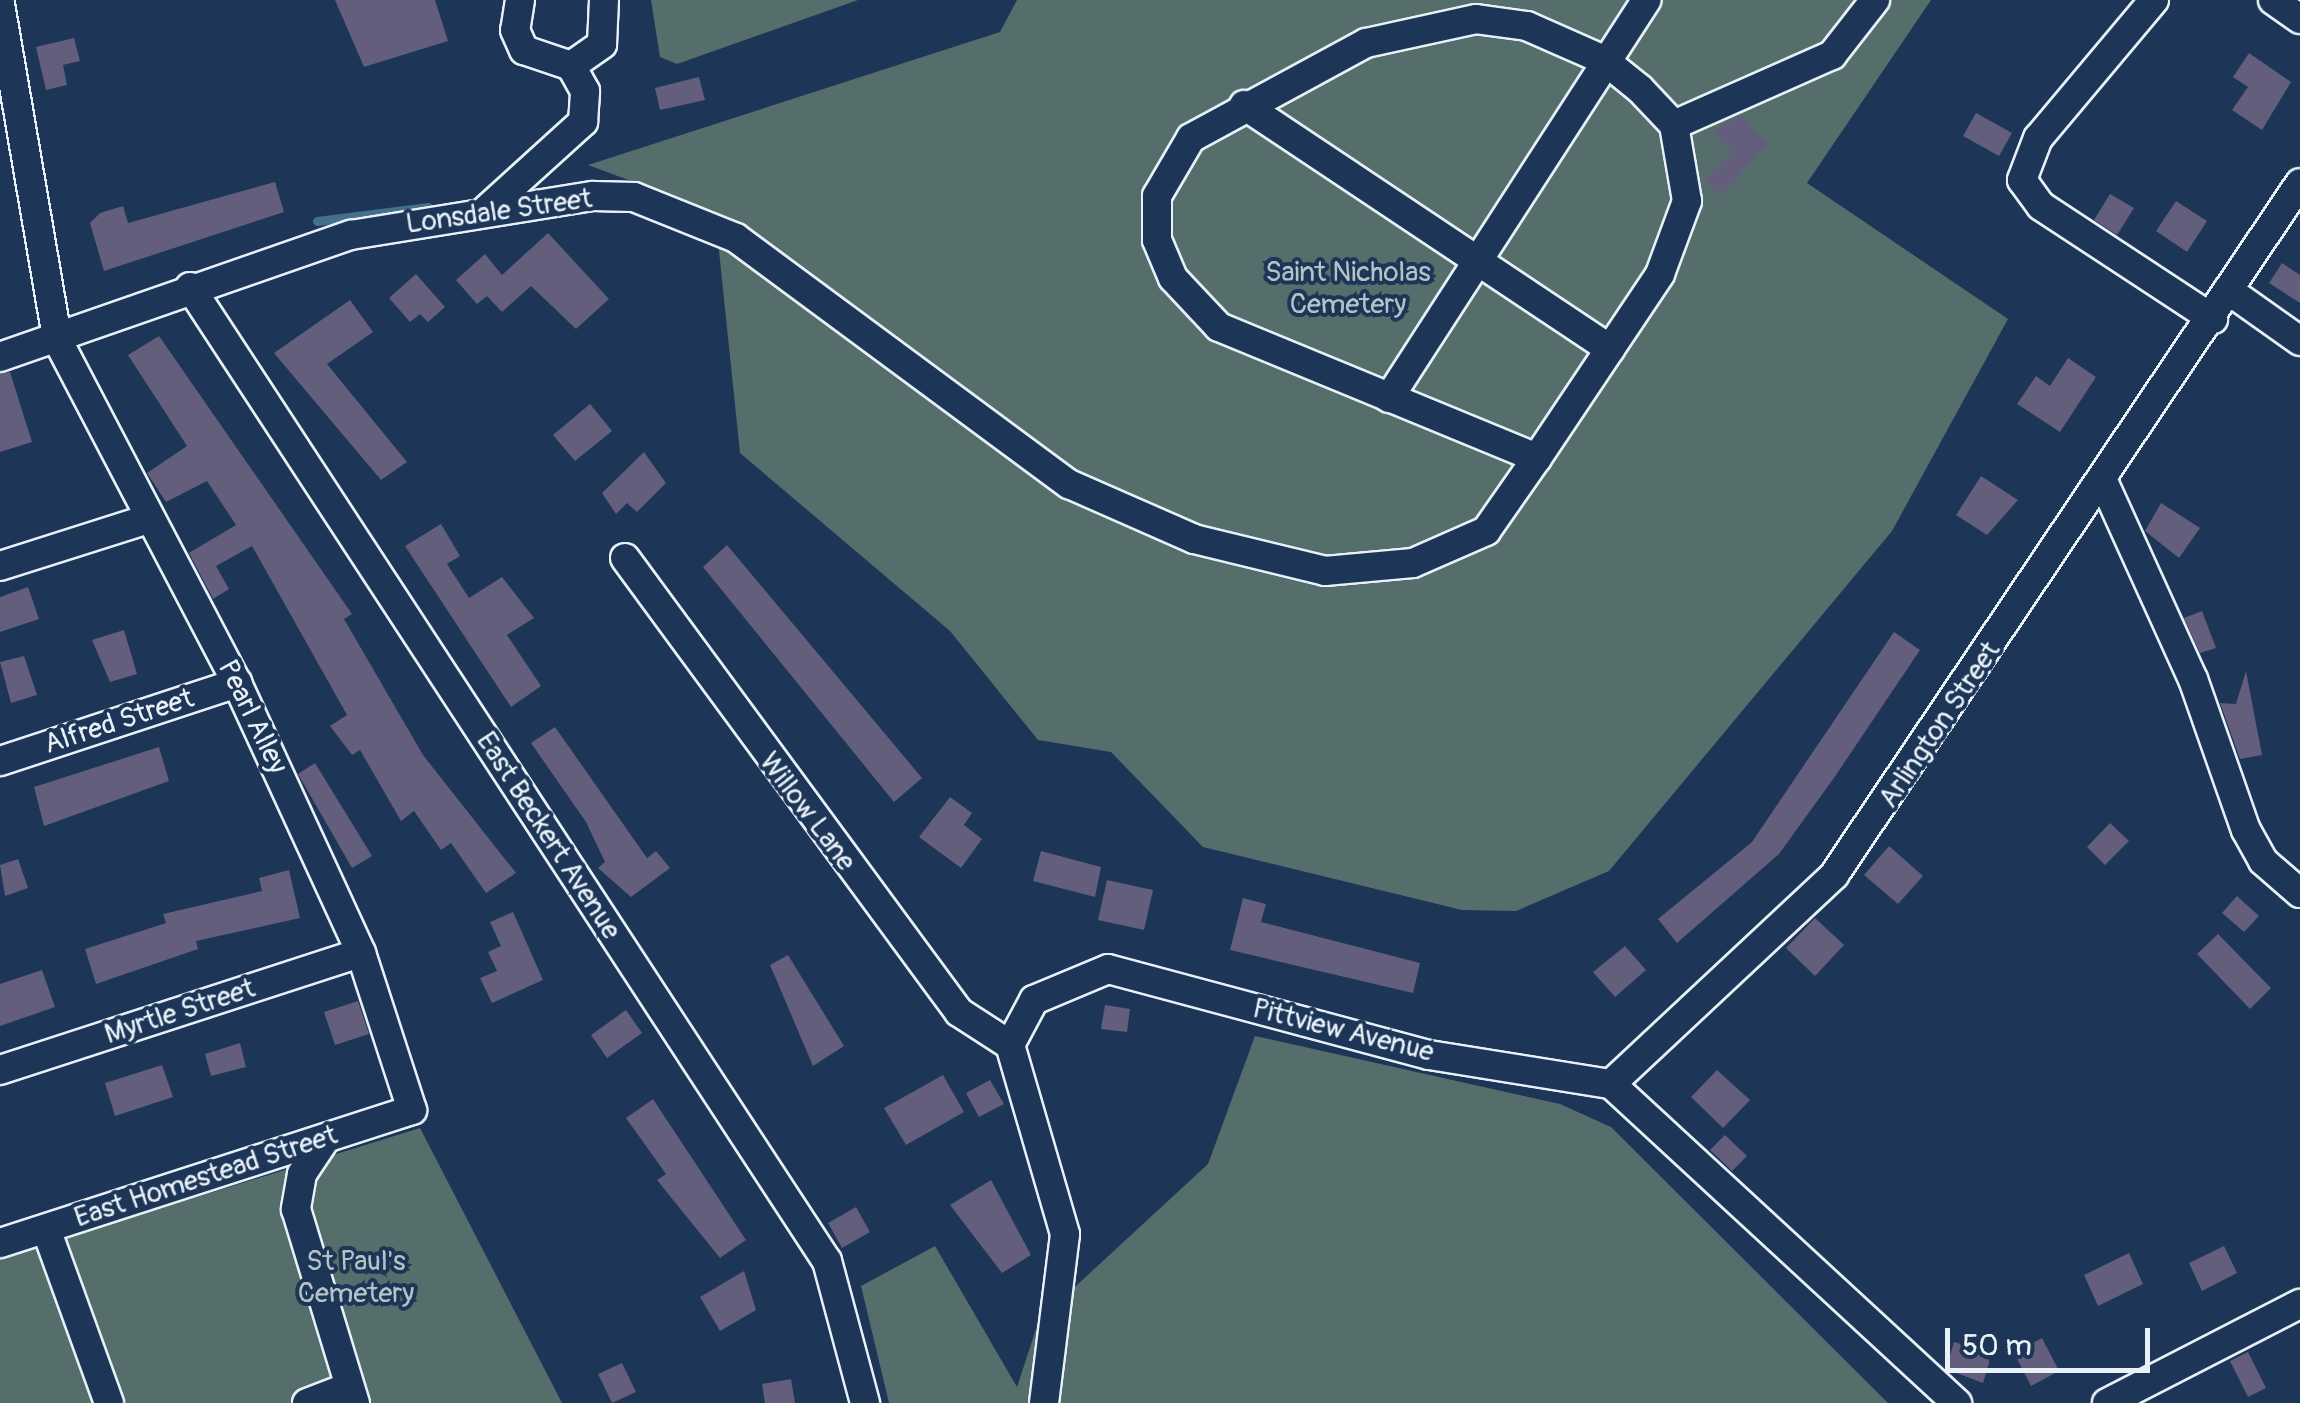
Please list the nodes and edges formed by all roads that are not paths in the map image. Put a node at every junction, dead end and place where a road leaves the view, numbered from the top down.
1 (520, 0) edge
2 (604, 0) edge
3 (1646, 0) edge
4 (1874, 0) edge
5 (2154, 0) edge
6 (2274, 0) edge
7 (1, 12) edge
8 (2300, 19) edge
9 (1604, 60) junction
10 (572, 66) junction
11 (1244, 105) junction
12 (1674, 124) junction
13 (2300, 183) edge
14 (484, 211) junction
15 (1476, 261) junction
16 (190, 287) junction
17 (2228, 290) junction
18 (2214, 319) junction
19 (58, 339) junction
20 (2300, 341) edge
21 (1610, 349) junction
22 (0, 357) edge
23 (1389, 398) junction
24 (1537, 458) junction
25 (2102, 480) junction
26 (148, 519) junction
27 (625, 558) dead end
28 (0, 566) edge
29 (238, 683) junction
30 (0, 761) edge
31 (2300, 893) edge
32 (361, 954) junction
33 (1010, 1045) junction
34 (0, 1070) edge
35 (1611, 1084) junction
36 (412, 1110) joint
37 (326, 1138) junction
38 (46, 1229) junction
39 (0, 1244) edge
40 (2300, 1304) edge
41 (352, 1395) edge
42 (110, 1403) edge
43 (307, 1403) edge
44 (865, 1403) edge
45 (1044, 1403) edge
46 (1957, 1403) edge
47 (2107, 1403) edge

1 - 10 street
2 - 10 street
3 - 9 street
4 - 12 street
5 - 18 street
6 - 8 street
7 - 19 street, Pearl Alley
9 - 11 street
9 - 12 street
9 - 15 street
10 - 14 street
11 - 15 street
11 - 23 street
12 - 21 street, Lonsdale Street
13 - 17 street, Arlington Street
14 - 16 street, Lonsdale Street
14 - 24 street, Lonsdale Street
15 - 21 street
15 - 23 street
16 - 19 street, Lonsdale Street
16 - 44 street, East Beckert Avenue
17 - 18 street, Arlington Street
17 - 20 street
18 - 25 street, Arlington Street
19 - 22 street, Lonsdale Street
19 - 26 street, Pearl Alley
21 - 24 street, Lonsdale Street
23 - 24 street
25 - 31 street
25 - 35 street, Arlington Street
26 - 28 street
26 - 29 street, Pearl Alley
27 - 33 street, Willow Lane
29 - 30 street, Alfred Street
29 - 32 street, Pearl Alley
32 - 34 street, Myrtle Street
32 - 36 street, Pearl Alley
33 - 35 street, Pittview Avenue
33 - 45 street
35 - 46 street
36 - 37 street, East Homestead Street
37 - 38 street, East Homestead Street
37 - 41 street
38 - 39 street, East Homestead Street
38 - 42 street
40 - 47 street
41 - 43 street

